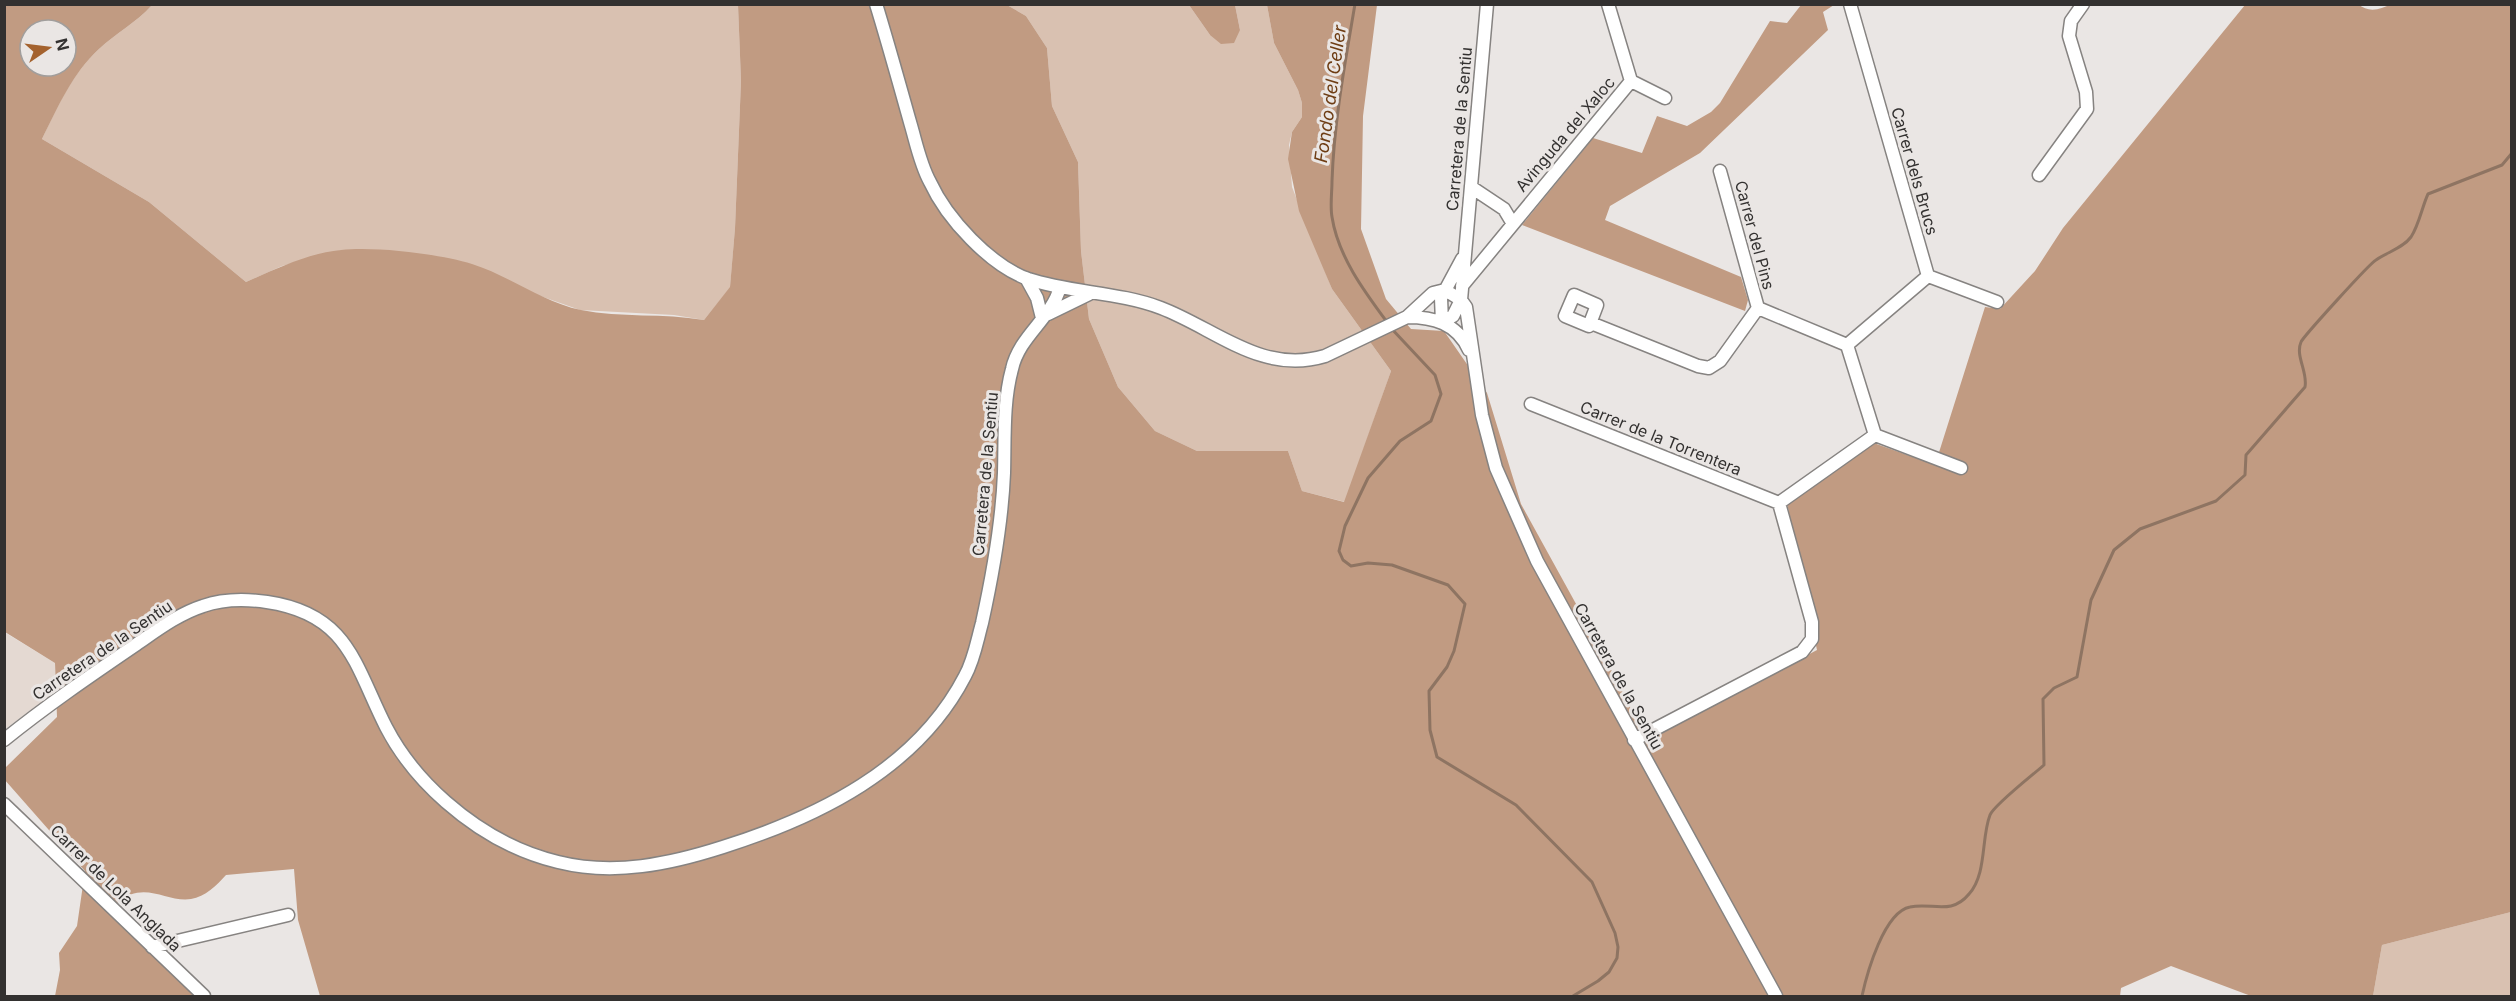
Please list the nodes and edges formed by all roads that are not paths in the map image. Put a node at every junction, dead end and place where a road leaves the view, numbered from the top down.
1 (876, 4) edge
2 (1487, 4) edge
3 (1608, 4) edge
4 (1850, 4) edge
5 (2083, 4) edge
6 (1631, 81) junction
7 (1665, 99) dead end
8 (1720, 171) dead end
9 (2039, 175) dead end
10 (1471, 187) junction
11 (1528, 205) junction
12 (1504, 209) junction
13 (1513, 224) junction
14 (1464, 256) junction
15 (1475, 271) junction
16 (1928, 276) junction
17 (1026, 278) junction
18 (1054, 286) junction
19 (1462, 286) junction
20 (1445, 290) junction
21 (1090, 293) junction
22 (1463, 302) junction
23 (1997, 302) dead end
24 (1758, 308) junction
25 (1042, 318) junction
26 (1403, 319) junction
27 (1442, 322) junction
28 (1591, 323) dead end
29 (1847, 345) junction
30 (1472, 356) junction
31 (1531, 404) dead end
32 (1875, 435) junction
33 (1961, 468) dead end
34 (1779, 503) junction
35 (4, 740) edge
36 (1634, 740) junction
37 (4, 804) edge
38 (288, 915) dead end
39 (152, 947) junction
40 (204, 996) edge
41 (1776, 996) edge

1 - 17 street
2 - 10 street, Carretera de la Sentiu
3 - 6 street, Avinguda del Xaloc
4 - 16 street, Carrer dels Brucs
5 - 9 street
6 - 7 street
6 - 11 street, Avinguda del Xaloc
8 - 24 street, Carrer del Pins
10 - 12 street
10 - 14 street, Carretera de la Sentiu
11 - 12 street
11 - 13 street, Avinguda del Xaloc
12 - 13 street
13 - 15 street, Avinguda del Xaloc
14 - 19 street
14 - 20 street
15 - 19 street, Avinguda del Xaloc
15 - 22 street, Avinguda del Xaloc
16 - 23 street
16 - 29 street
17 - 18 street
17 - 25 street
18 - 21 street
18 - 25 street, Carretera de la Sentiu
19 - 22 street
20 - 22 street
20 - 26 street
20 - 27 street
21 - 25 street, Carretera de la Sentiu
21 - 26 street
22 - 27 street
22 - 30 street, Carretera de la Sentiu
24 - 28 street
24 - 29 street
25 - 35 street, Carretera de la Sentiu
26 - 27 street
27 - 30 street
29 - 32 street
30 - 36 street, Carretera de la Sentiu
31 - 34 street, Carrer de la Torrentera
32 - 33 street
32 - 34 street
34 - 36 street
36 - 41 street, Carretera de la Sentiu
37 - 39 street, Carrer de Lola Anglada
38 - 39 street
39 - 40 street, Carrer de Lola Anglada

